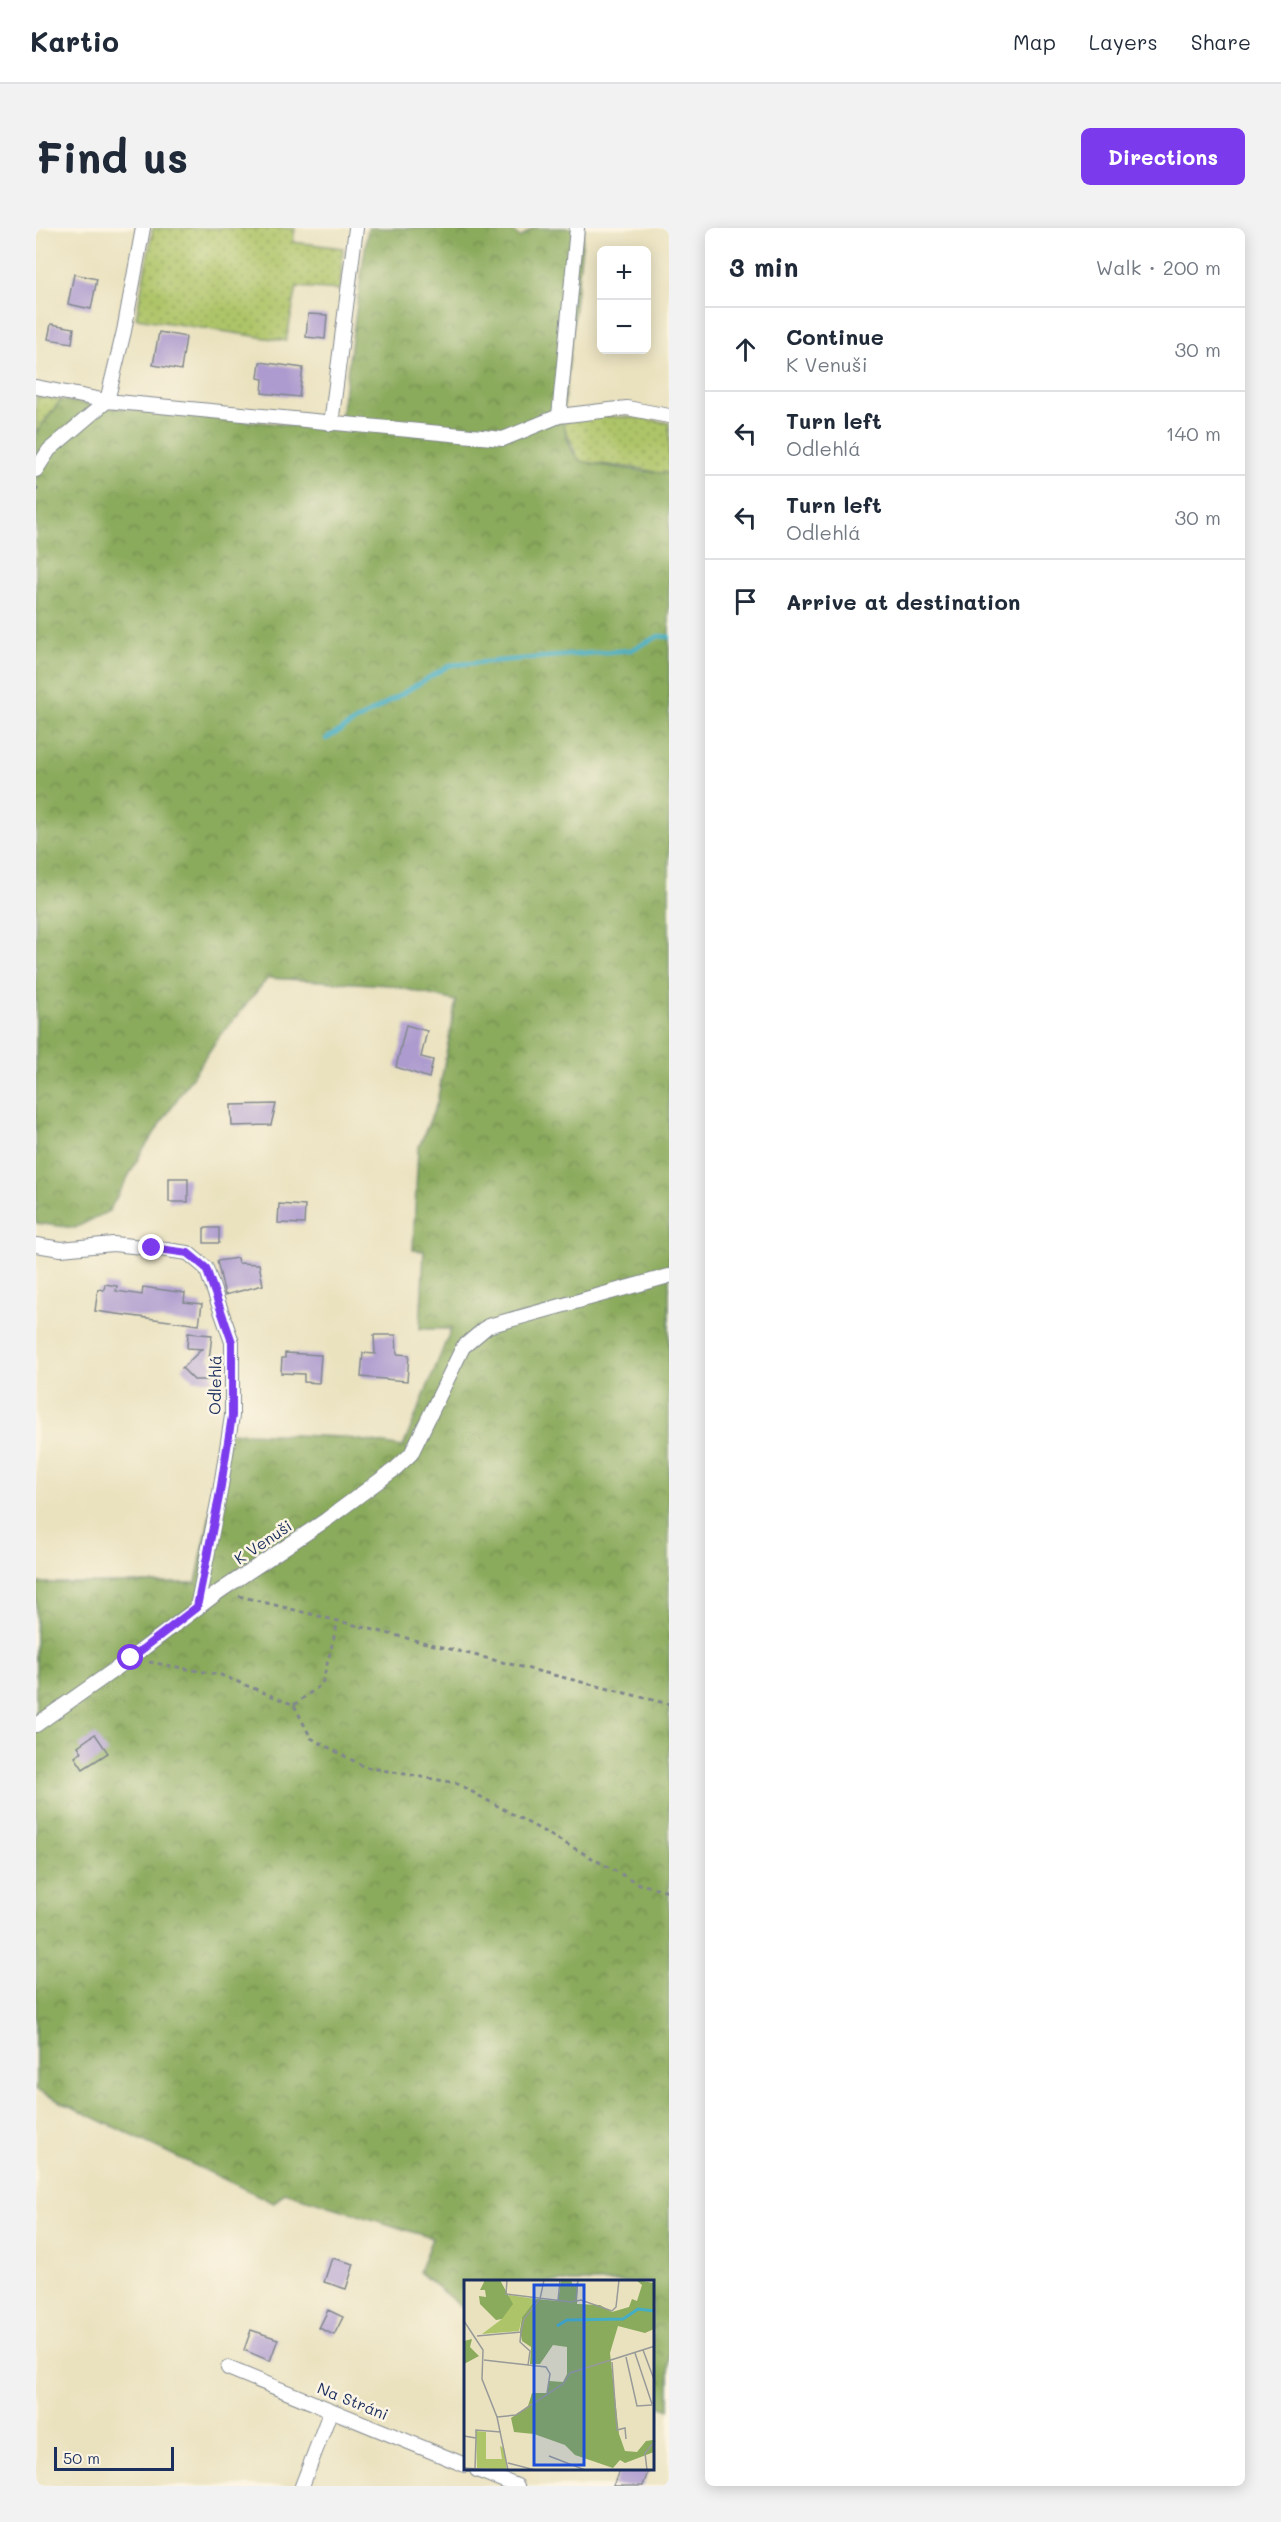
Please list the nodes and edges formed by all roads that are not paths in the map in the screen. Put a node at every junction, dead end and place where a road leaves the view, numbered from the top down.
1 (143, 228) edge
2 (356, 228) edge
3 (577, 228) edge
4 (36, 387) edge
5 (107, 401) junction
6 (559, 416) junction
7 (669, 416) edge
8 (331, 424) junction
9 (36, 470) edge
10 (36, 1245) edge
11 (669, 1276) edge
12 (197, 1607) junction
13 (36, 1725) edge
14 (228, 2368) dead end
15 (331, 2410) junction
16 (464, 2464) edge
17 (482, 2471) edge
18 (302, 2486) edge
19 (517, 2486) edge

1 - 5 street
2 - 8 street
3 - 6 street
4 - 5 street
5 - 8 street
5 - 9 street
6 - 7 street
6 - 8 street
10 - 12 street, Odlehlá
11 - 12 street, K Venuši
12 - 13 street, K Venuši
14 - 15 street, Na Stráni
15 - 16 street, Na Stráni
15 - 18 street
17 - 19 street

